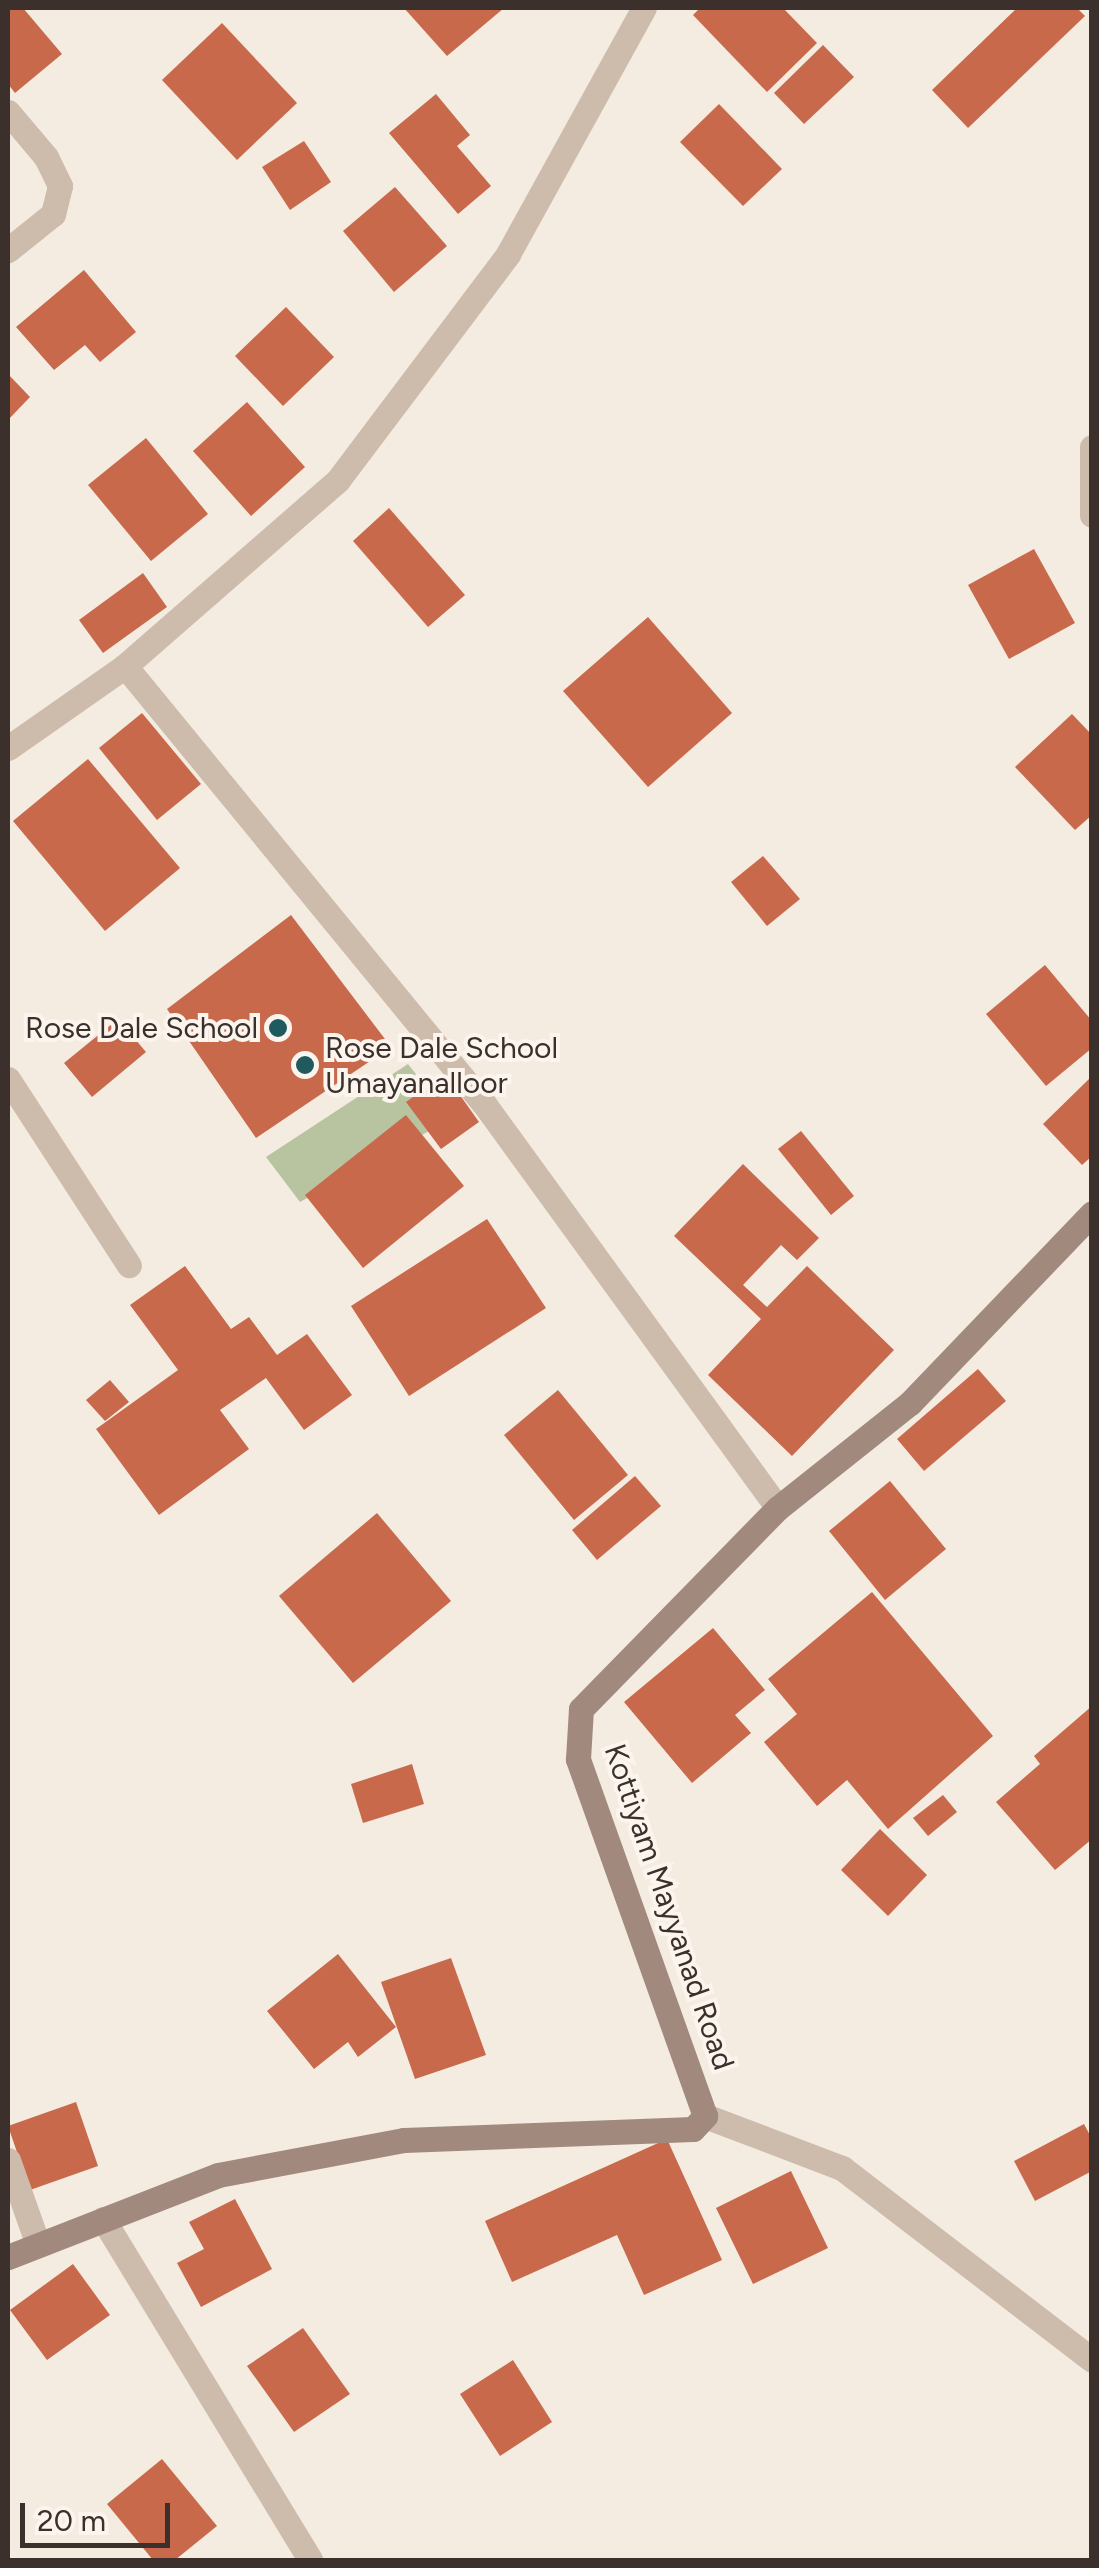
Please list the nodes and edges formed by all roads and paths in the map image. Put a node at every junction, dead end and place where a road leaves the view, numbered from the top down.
1 (644, 8) edge
2 (8, 112) edge
3 (8, 250) edge
4 (1092, 447) edge
5 (1092, 515) edge
6 (125, 666) junction
7 (8, 748) edge
8 (8, 1079) edge
9 (1092, 1212) edge
10 (128, 1264) dead end
11 (778, 1508) junction
12 (705, 2116) junction
13 (8, 2160) edge
14 (103, 2219) junction
15 (37, 2242) junction
16 (8, 2257) edge
17 (1092, 2360) edge
18 (310, 2560) edge

1 - 6 street
2 - 3 street
4 - 5 street
6 - 7 street
6 - 11 street
8 - 10 street
9 - 11 street, Kottiyam Mayyanad Road
11 - 12 street, Kottiyam Mayyanad Road
12 - 14 street, Kottiyam Mayyanad Road
12 - 17 street
13 - 15 street
14 - 15 street, Kottiyam Mayyanad Road
14 - 18 street
15 - 16 street, Kottiyam Mayyanad Road

